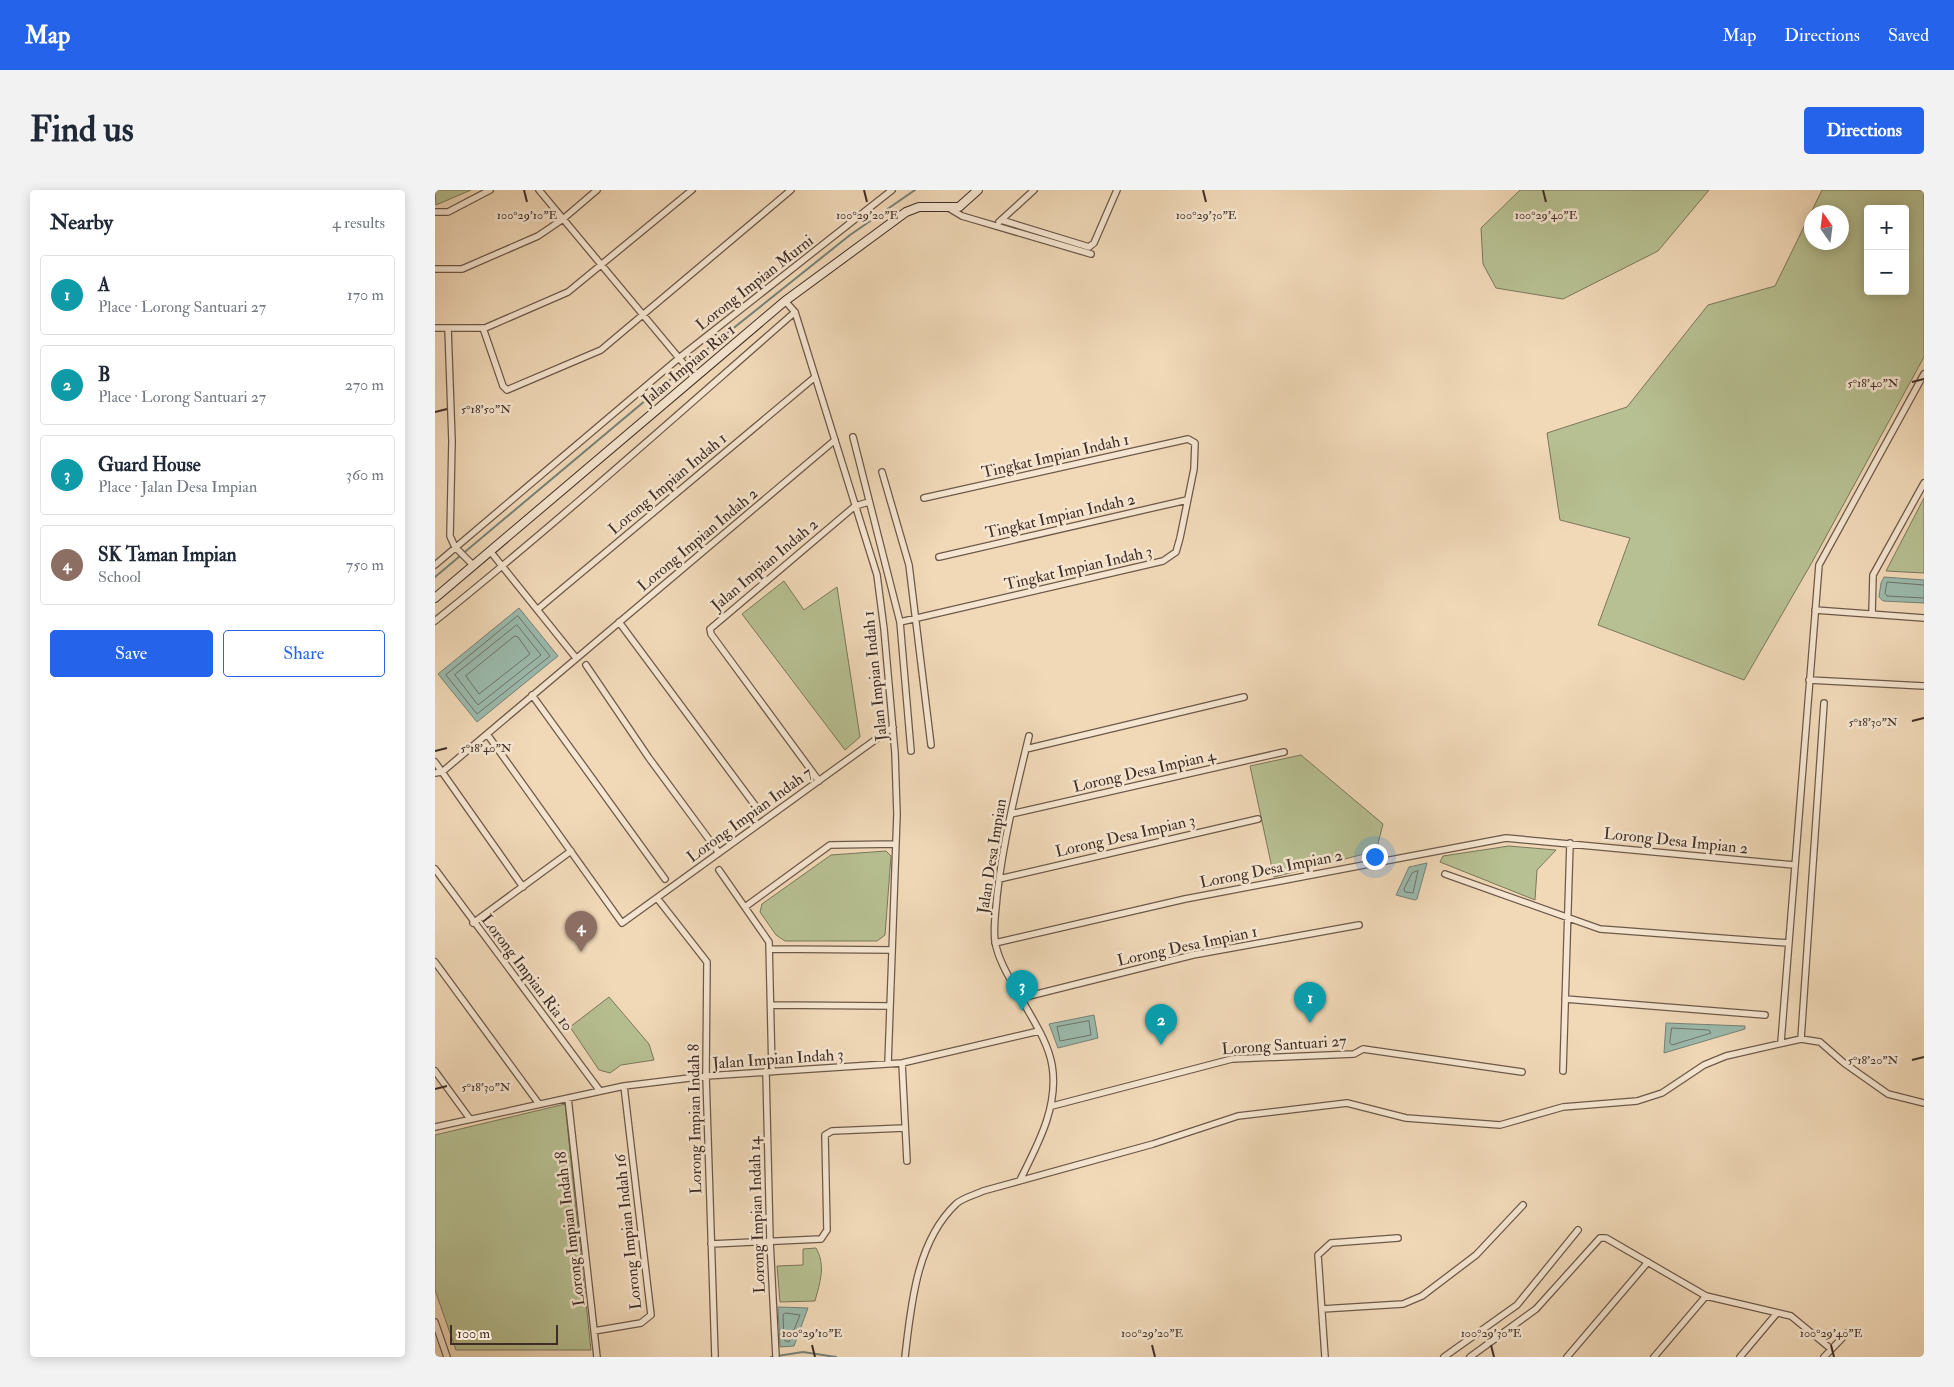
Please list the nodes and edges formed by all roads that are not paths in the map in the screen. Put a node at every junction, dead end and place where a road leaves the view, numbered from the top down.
1 (489, 190) edge
2 (539, 190) edge
3 (597, 190) edge
4 (692, 190) edge
5 (791, 190) edge
6 (892, 190) edge
7 (978, 190) edge
8 (1034, 190) edge
9 (1117, 190) edge
10 (947, 207) junction
11 (435, 212) edge
12 (563, 218) junction
13 (1001, 220) junction
14 (996, 226) junction
15 (1091, 254) dead end
16 (601, 265) junction
17 (435, 269) edge
18 (785, 301) junction
19 (795, 312) junction
20 (643, 314) junction
21 (435, 328) edge
22 (448, 328) junction
23 (483, 328) junction
24 (681, 360) junction
25 (691, 373) junction
26 (1924, 374) edge
27 (815, 377) junction
28 (853, 437) dead end
29 (835, 440) junction
30 (1192, 440) joint
31 (882, 472) dead end
32 (1924, 483) edge
33 (924, 498) dead end
34 (1187, 500) junction
35 (869, 502) junction
36 (855, 506) junction
37 (455, 547) junction
38 (490, 551) junction
39 (939, 557) dead end
40 (470, 562) junction
41 (435, 564) edge
42 (503, 566) junction
43 (435, 598) edge
44 (538, 609) junction
45 (1815, 610) junction
46 (1871, 614) junction
47 (917, 618) junction
48 (1924, 618) edge
49 (435, 621) edge
50 (619, 622) junction
51 (900, 622) junction
52 (577, 658) junction
53 (586, 664) dead end
54 (1809, 680) junction
55 (1924, 686) edge
56 (532, 696) junction
57 (1244, 697) dead end
58 (1823, 703) dead end
59 (893, 727) junction
60 (487, 734) junction
61 (1029, 736) dead end
62 (931, 745) dead end
63 (1026, 749) junction
64 (911, 751) dead end
65 (1284, 752) dead end
66 (435, 762) edge
67 (442, 772) junction
68 (435, 774) edge
69 (819, 781) junction
70 (757, 808) dead end
71 (1011, 814) junction
72 (1258, 819) dead end
73 (897, 844) junction
74 (1570, 844) junction
75 (571, 851) junction
76 (719, 853) junction
77 (1794, 865) junction
78 (435, 869) edge
79 (719, 870) dead end
80 (1445, 874) dead end
81 (665, 879) dead end
82 (999, 879) junction
83 (523, 887) junction
84 (657, 898) junction
85 (745, 907) junction
86 (1566, 918) junction
87 (473, 923) junction
88 (1359, 925) dead end
89 (1788, 942) junction
90 (995, 943) junction
91 (770, 949) junction
92 (892, 950) junction
93 (435, 962) edge
94 (1021, 998) junction
95 (1565, 999) junction
96 (771, 1005) junction
97 (890, 1006) junction
98 (1765, 1015) dead end
99 (1039, 1031) junction
100 (1801, 1039) junction
101 (1781, 1042) junction
102 (888, 1064) junction
103 (902, 1064) junction
104 (435, 1071) edge
105 (1563, 1071) dead end
106 (769, 1072) junction
107 (1522, 1072) dead end
108 (706, 1076) junction
109 (624, 1086) junction
110 (600, 1091) junction
111 (568, 1098) junction
112 (1924, 1103) edge
113 (539, 1104) junction
114 (1052, 1106) junction
115 (470, 1119) junction
116 (435, 1127) edge
117 (905, 1128) junction
118 (907, 1162) dead end
119 (1020, 1180) junction
120 (1523, 1205) dead end
121 (1579, 1230) dead end
122 (1398, 1238) dead end
123 (770, 1242) junction
124 (711, 1244) junction
125 (1648, 1262) junction
126 (1706, 1296) junction
127 (1322, 1310) junction
128 (1777, 1313) junction
129 (435, 1322) edge
130 (594, 1331) junction
131 (1847, 1333) dead end
132 (1831, 1349) junction
133 (447, 1357) edge
134 (597, 1357) edge
135 (715, 1357) edge
136 (776, 1357) edge
137 (905, 1357) edge
138 (1325, 1357) edge
139 (1444, 1357) edge
140 (1470, 1357) edge
141 (1567, 1357) edge
142 (1654, 1357) edge
143 (1740, 1357) edge
144 (1824, 1357) edge

1 - 11 street
2 - 12 street
3 - 12 street
4 - 16 street
5 - 20 street
6 - 24 street, Lorong Impian Murni
7 - 10 street, Jalan Impian Ria 1
8 - 13 street
9 - 13 street
10 - 14 street
10 - 18 street, Jalan Impian Ria 1
12 - 16 street
12 - 17 street
13 - 14 street
14 - 15 street
16 - 20 street
16 - 23 street
18 - 19 street, Jalan Impian Indah 1
18 - 25 street, Jalan Impian Ria 1
19 - 27 street, Jalan Impian Indah 1
19 - 42 street, Jalan Impian Ria 1
20 - 23 street
20 - 24 street
21 - 22 street
22 - 23 street
22 - 37 street
24 - 25 street
24 - 37 street, Lorong Impian Murni
25 - 38 street, Jalan Impian Ria 1
26 - 45 street
27 - 29 street, Jalan Impian Indah 1
27 - 44 street, Lorong Impian Indah 1
28 - 35 street, Jalan Impian Indah 1
29 - 36 street, Jalan Impian Indah 1
29 - 50 street, Lorong Impian Indah 2
30 - 33 street, Tingkat Impian Indah 1
30 - 34 street, Tingkat Impian Indah 3
31 - 47 street
32 - 46 street
34 - 39 street, Tingkat Impian Indah 2
34 - 47 street, Tingkat Impian Indah 3
35 - 36 street, Jalan Impian Indah 2
35 - 51 street, Jalan Impian Indah 1
36 - 59 street, Jalan Impian Indah 1
36 - 69 street, Jalan Impian Indah 2
37 - 40 street
37 - 41 street, Lorong Impian Murni
38 - 40 street, Jalan Impian Ria 1
38 - 42 street
40 - 43 street, Jalan Impian Ria 1
42 - 44 street
42 - 49 street, Jalan Impian Ria 1
44 - 52 street
45 - 46 street
45 - 54 street
46 - 48 street
47 - 51 street, Tingkat Impian Indah 3
47 - 62 street
50 - 52 street, Lorong Impian Indah 2
50 - 70 street
51 - 64 street, Jalan Impian Indah 1
52 - 56 street, Lorong Impian Indah 2
53 - 76 street
54 - 55 street
54 - 77 street
56 - 60 street, Lorong Impian Indah 2
56 - 81 street
57 - 63 street
58 - 100 street
59 - 69 street, Lorong Impian Indah 7
59 - 73 street, Jalan Impian Indah 1
60 - 67 street, Lorong Impian Indah 2
60 - 75 street
61 - 63 street, Jalan Desa Impian
63 - 71 street, Jalan Desa Impian
65 - 71 street, Lorong Desa Impian 4
66 - 67 street
67 - 68 street
67 - 83 street
69 - 76 street, Lorong Impian Indah 7
71 - 82 street, Jalan Desa Impian
72 - 82 street, Lorong Desa Impian 3
73 - 85 street
73 - 92 street, Jalan Impian Indah 1
74 - 77 street, Lorong Desa Impian 2
74 - 86 street
74 - 90 street, Lorong Desa Impian 2
75 - 83 street
75 - 84 street, Lorong Impian Indah 7
76 - 84 street, Lorong Impian Indah 7
77 - 89 street
78 - 87 street, Lorong Impian Ria 10
79 - 85 street
80 - 86 street
82 - 90 street, Jalan Desa Impian
83 - 87 street
84 - 108 street, Lorong Impian Indah 8
85 - 91 street
86 - 89 street
86 - 95 street
87 - 110 street, Lorong Impian Ria 10
88 - 94 street, Lorong Desa Impian 1
89 - 101 street
90 - 94 street, Jalan Desa Impian
91 - 92 street
91 - 96 street, Lorong Impian Indah 14
92 - 97 street, Jalan Impian Indah 1
93 - 113 street
94 - 99 street, Jalan Desa Impian
95 - 98 street
95 - 105 street
96 - 97 street
96 - 106 street, Lorong Impian Indah 14
97 - 102 street, Jalan Impian Indah 1
99 - 103 street, Jalan Impian Indah 3
99 - 114 street, Jalan Desa Impian
100 - 101 street
100 - 112 street
101 - 119 street
102 - 103 street, Jalan Impian Indah 3
102 - 106 street, Jalan Impian Indah 3
103 - 117 street
104 - 115 street
106 - 108 street, Jalan Impian Indah 3
106 - 123 street, Lorong Impian Indah 14
107 - 114 street, Lorong Santuari 27
108 - 109 street, Jalan Impian Indah 3
108 - 124 street, Lorong Impian Indah 8
109 - 110 street, Jalan Impian Indah 3
109 - 130 street, Lorong Impian Indah 16
110 - 111 street, Jalan Impian Indah 3
111 - 113 street, Jalan Impian Indah 3
111 - 130 street, Lorong Impian Indah 18
113 - 115 street, Jalan Impian Indah 3
114 - 119 street
115 - 116 street, Jalan Impian Indah 3
117 - 118 street
117 - 123 street
119 - 137 street
120 - 127 street
121 - 139 street
122 - 127 street
123 - 124 street
123 - 136 street, Lorong Impian Indah 14
124 - 135 street, Lorong Impian Indah 8
125 - 126 street
125 - 140 street
125 - 141 street
126 - 128 street
126 - 142 street
127 - 138 street
128 - 132 street
128 - 143 street
129 - 133 street
130 - 134 street, Lorong Impian Indah 18
131 - 132 street
132 - 144 street

